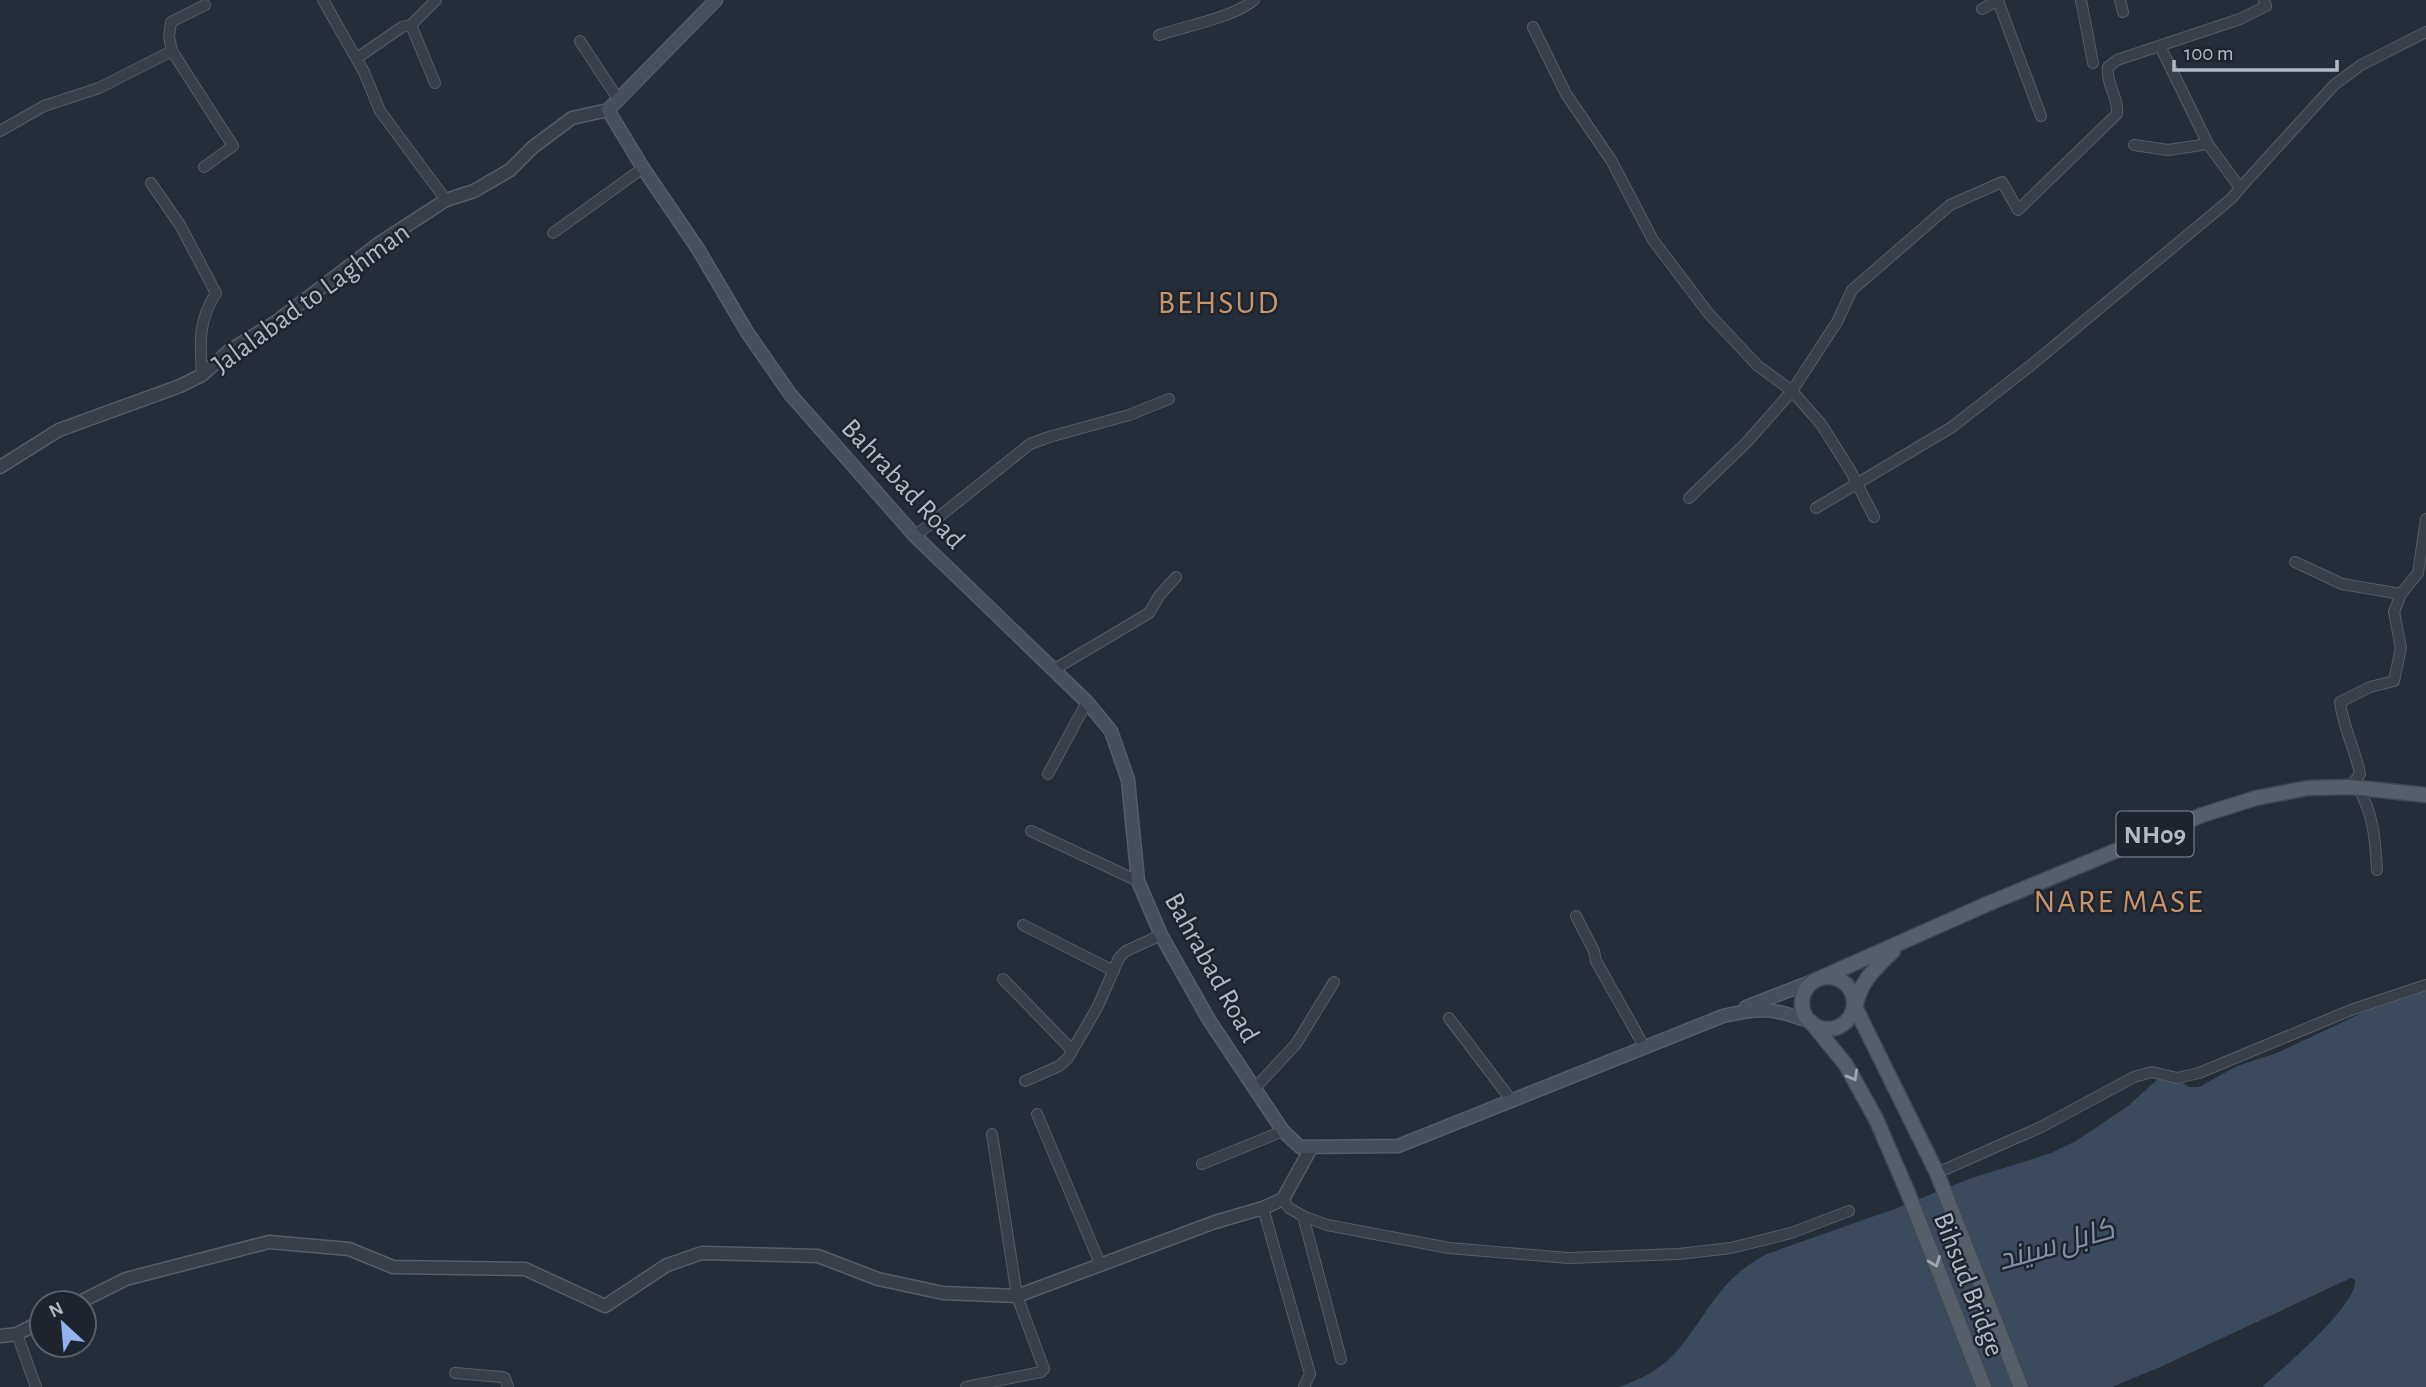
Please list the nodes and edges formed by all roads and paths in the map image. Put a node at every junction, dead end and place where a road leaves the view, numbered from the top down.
1 (323, 0) edge
2 (436, 0) edge
3 (716, 0) edge
4 (1254, 0) edge
5 (1999, 0) edge
6 (2081, 0) edge
7 (2120, 0) edge
8 (2264, 0) edge
9 (205, 5) dead end
10 (1982, 9) dead end
11 (2123, 12) dead end
12 (411, 25) junction
13 (1533, 27) dead end
14 (2426, 32) edge
15 (1158, 35) dead end
16 (580, 41) dead end
17 (2160, 46) junction
18 (172, 51) junction
19 (357, 58) junction
20 (2094, 64) dead end
21 (435, 83) dead end
22 (618, 99) junction
23 (608, 110) junction
24 (2041, 116) dead end
25 (0, 131) edge
26 (2208, 144) junction
27 (2134, 145) dead end
28 (204, 167) dead end
29 (643, 168) junction
30 (151, 183) dead end
31 (2240, 188) junction
32 (446, 200) junction
33 (553, 233) dead end
34 (202, 375) junction
35 (1792, 391) junction
36 (1169, 399) dead end
37 (0, 467) edge
38 (1857, 484) junction
39 (1689, 498) dead end
40 (1816, 508) dead end
41 (1874, 517) dead end
42 (2426, 519) edge
43 (915, 536) junction
44 (2295, 562) dead end
45 (1176, 577) dead end
46 (2401, 594) junction
47 (1053, 670) junction
48 (1087, 702) junction
49 (1048, 774) dead end
50 (2354, 787) junction
51 (2426, 795) edge
52 (1031, 831) dead end
53 (2377, 870) dead end
54 (1138, 881) junction
55 (1576, 916) dead end
56 (1023, 925) dead end
57 (1160, 935) junction
58 (1899, 945) junction
59 (1114, 971) junction
60 (1003, 979) dead end
61 (1818, 979) junction
62 (1334, 982) dead end
63 (2426, 985) edge
64 (1854, 1007) junction
65 (1723, 1016) junction
66 (1449, 1018) dead end
67 (1811, 1022) junction
68 (1645, 1048) junction
69 (1072, 1050) junction
70 (1025, 1081) dead end
71 (1255, 1088) junction
72 (1512, 1101) junction
73 (1037, 1114) dead end
74 (1283, 1131) junction
75 (992, 1134) dead end
76 (1311, 1148) junction
77 (1202, 1164) dead end
78 (1939, 1178) junction
79 (1283, 1199) junction
80 (1263, 1208) junction
81 (1849, 1211) dead end
82 (1303, 1216) junction
83 (1101, 1266) junction
84 (98, 1293) edge
85 (1017, 1296) junction
86 (28, 1328) edge
87 (17, 1334) junction
88 (0, 1336) edge
89 (1341, 1359) dead end
90 (455, 1373) dead end
91 (36, 1387) edge
92 (508, 1387) edge
93 (966, 1387) edge
94 (1304, 1387) edge
95 (1984, 1387) edge
96 (2021, 1387) edge

1 - 19 street
2 - 12 street
3 - 22 main road
4 - 15 street
5 - 10 street
5 - 24 street
6 - 20 street
7 - 11 street
8 - 17 street
9 - 18 street
12 - 19 street
12 - 21 street
13 - 35 street
14 - 31 street
16 - 22 street
17 - 26 street
17 - 35 street
18 - 25 street
18 - 28 street
19 - 32 street
22 - 23 main road
23 - 29 main road, Bahrabad Road
23 - 32 street, Jalalabad to Laghman
26 - 27 street
26 - 31 street
29 - 33 street
29 - 43 main road, Bahrabad Road
30 - 34 street
31 - 38 street
32 - 34 street, Jalalabad to Laghman
34 - 37 street, Jalalabad to Laghman
35 - 38 street
35 - 39 street
36 - 43 street
38 - 40 street
38 - 41 street
42 - 46 street
43 - 47 main road, Bahrabad Road
44 - 46 street
45 - 47 street
46 - 50 street
47 - 48 main road, Bahrabad Road
48 - 49 street
48 - 54 main road, Bahrabad Road
50 - 51 main road, NH09
50 - 53 street
50 - 58 main road, NH09
52 - 54 street
54 - 57 main road, Bahrabad Road
55 - 68 street
56 - 59 street
57 - 59 street
57 - 71 main road, Bahrabad Road
58 - 61 main road, NH09
58 - 64 main road, NH09
59 - 69 street
60 - 69 street
61 - 64 main road
61 - 65 main road
61 - 67 main road
62 - 71 street
63 - 78 street
64 - 67 main road, NH09
64 - 78 main road
65 - 67 main road
65 - 68 main road
66 - 72 street
67 -> 95 main road, Bihsud Bridge
68 - 72 main road
69 - 70 street
71 - 74 main road, Bahrabad Road
72 - 76 main road
73 - 83 street
74 - 76 main road, Bahrabad Road
74 - 77 street
75 - 85 street
76 - 79 street
78 - 96 main road
79 - 80 street
79 - 82 street
80 - 83 street
80 - 94 street
81 - 82 street
82 - 89 street
83 - 85 street
84 - 85 street
85 - 93 street
86 - 87 street
87 - 88 street
87 - 91 street
90 - 92 street

